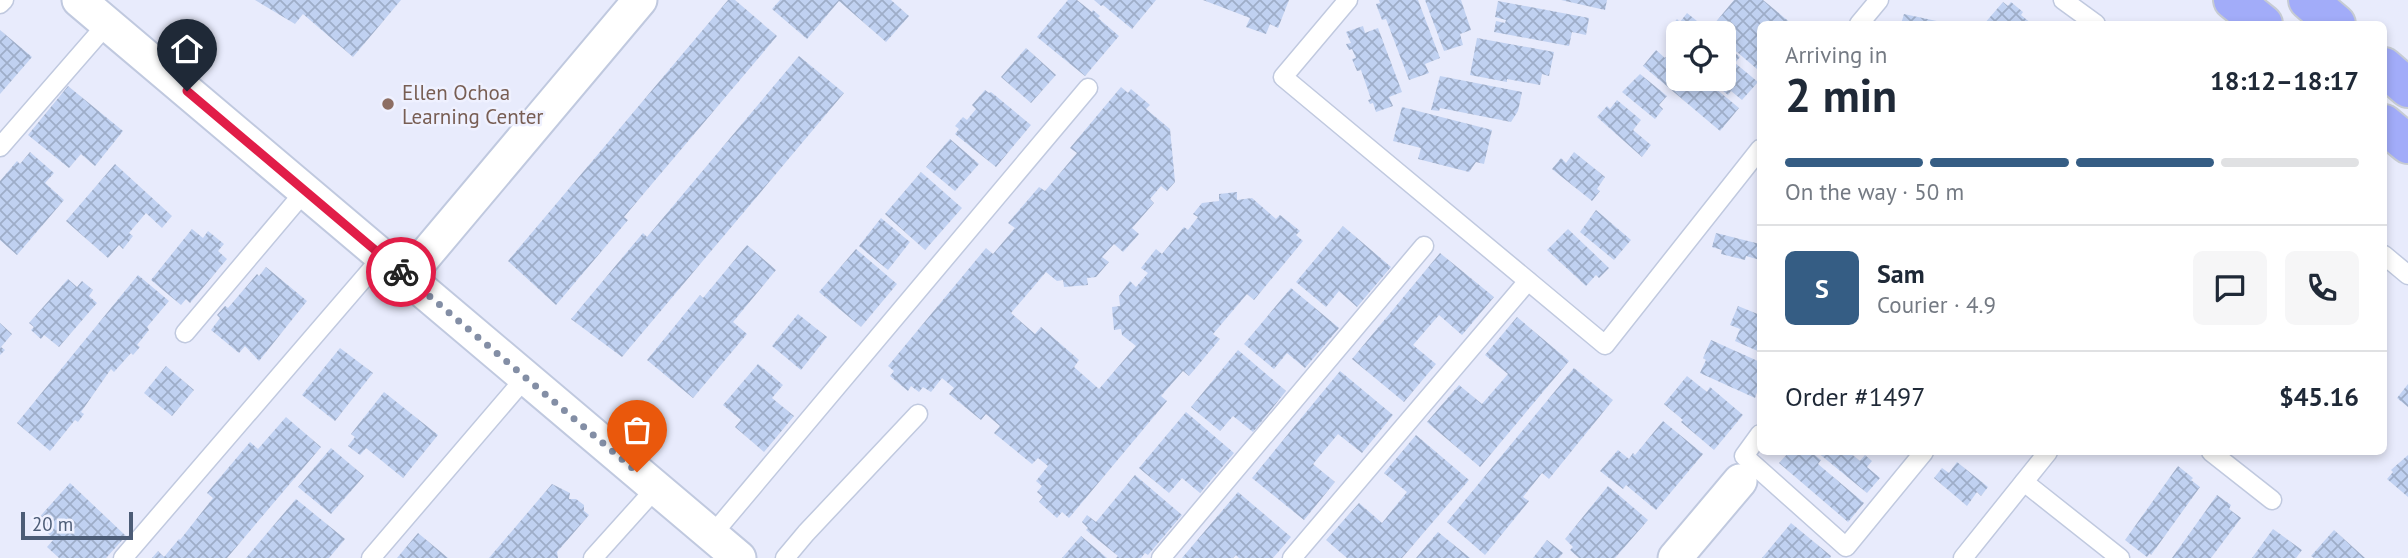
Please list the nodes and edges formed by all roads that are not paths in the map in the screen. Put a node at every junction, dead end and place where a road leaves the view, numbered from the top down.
1 (4, 0) edge
2 (79, 0) edge
3 (640, 0) edge
4 (1348, 0) edge
5 (1878, 0) edge
6 (2063, 0) edge
7 (2233, 0) edge
8 (2308, 0) edge
9 (0, 4) edge
10 (1861, 21) edge
11 (2091, 21) edge
12 (2259, 21) edge
13 (2332, 21) edge
14 (107, 24) junction
15 (2387, 70) edge
16 (2408, 88) edge
17 (1088, 89) dead end
18 (2387, 126) edge
19 (2408, 144) edge
20 (0, 147) edge
21 (1757, 153) edge
22 (305, 191) junction
23 (1424, 246) dead end
24 (2387, 258) edge
25 (395, 267) junction
26 (2408, 275) edge
27 (1528, 281) junction
28 (185, 333) dead end
29 (526, 377) junction
30 (918, 414) dead end
31 (1757, 438) edge
32 (1922, 455) edge
33 (2046, 455) edge
34 (2215, 455) edge
35 (1740, 481) dead end
36 (2024, 482) junction
37 (656, 488) junction
38 (2272, 500) dead end
39 (712, 536) junction
40 (123, 558) edge
41 (371, 558) edge
42 (593, 558) edge
43 (739, 558) edge
44 (785, 558) edge
45 (1161, 558) edge
46 (1292, 558) edge
47 (1675, 558) edge
48 (1963, 558) edge
49 (2120, 558) edge

1 - 9 lane
2 - 14 street
3 - 25 street
4 - 27 lane
5 - 10 lane
6 - 11 lane
7 - 12 main road
8 - 13 main road
14 - 20 lane
14 - 22 street
15 - 16 main road
17 - 39 lane
18 - 19 main road
21 - 27 lane
22 - 25 street
22 - 28 lane
23 - 45 lane
24 - 26 lane
25 - 29 street
25 - 40 lane
27 - 46 lane
29 - 37 street
29 - 41 lane
30 - 44 lane
31 - 32 lane
33 - 36 lane
34 - 38 lane
35 - 47 street
36 - 48 lane
36 - 49 lane
37 - 39 street
37 - 42 lane
39 - 43 street

